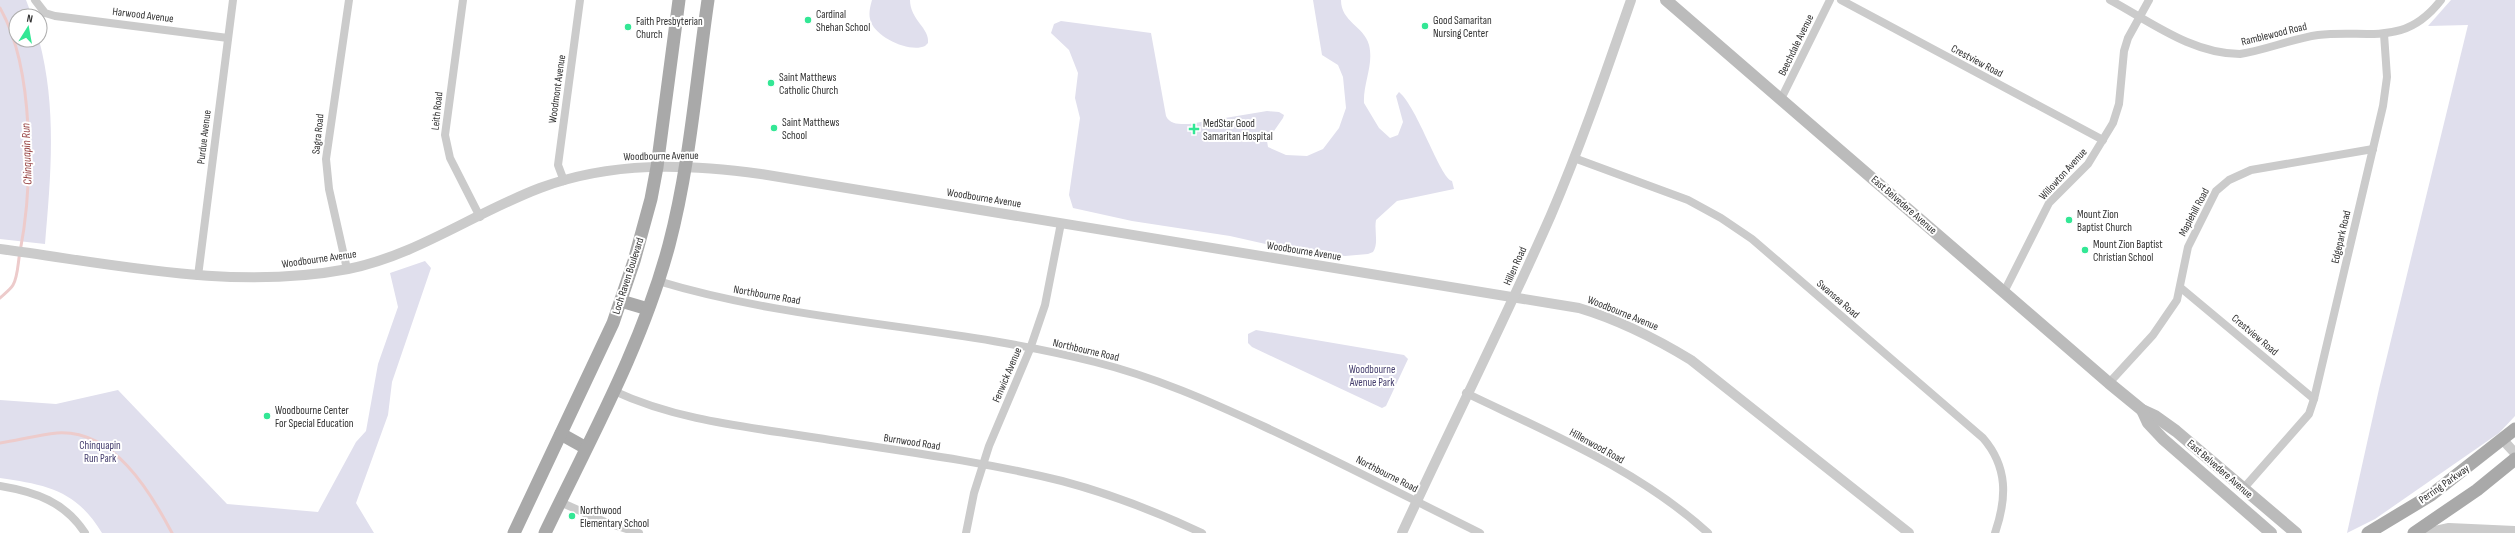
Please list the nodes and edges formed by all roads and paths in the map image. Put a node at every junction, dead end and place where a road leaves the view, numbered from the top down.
1 (35, 0) edge
2 (233, 0) edge
3 (349, 0) edge
4 (463, 0) edge
5 (580, 0) edge
6 (679, 0) edge
7 (708, 0) edge
8 (1632, 0) edge
9 (1666, 0) edge
10 (1830, 0) edge
11 (1841, 0) edge
12 (2110, 0) edge
13 (2149, 0) edge
14 (2441, 0) edge
15 (2140, 16) junction
16 (2384, 34) junction
17 (228, 38) junction
18 (1781, 99) junction
19 (2103, 140) junction
20 (2373, 148) junction
21 (1574, 158) junction
22 (657, 166) junction
23 (686, 166) junction
24 (564, 181) junction
25 (480, 217) junction
26 (1061, 223) junction
27 (0, 250) edge
28 (347, 269) junction
29 (198, 276) junction
30 (658, 281) junction
31 (2181, 288) junction
32 (2004, 292) junction
33 (1514, 298) junction
34 (621, 301) junction
35 (648, 309) junction
36 (1030, 349) junction
37 (2109, 383) junction
38 (614, 391) junction
39 (1466, 394) junction
40 (2314, 399) junction
41 (2142, 410) junction
42 (2515, 429) edge
43 (561, 434) junction
44 (2503, 440) junction
45 (586, 448) junction
46 (2515, 453) edge
47 (2515, 459) edge
48 (983, 465) junction
49 (0, 486) edge
50 (2243, 489) junction
51 (560, 502) junction
52 (1416, 502) junction
53 (1903, 531) edge
54 (2515, 531) edge
55 (85, 533) edge
56 (514, 533) edge
57 (545, 533) edge
58 (639, 533) edge
59 (966, 533) edge
60 (1202, 533) edge
61 (1402, 533) edge
62 (1480, 533) edge
63 (1708, 533) edge
64 (1995, 533) edge
65 (2271, 533) edge
66 (2296, 533) edge
67 (2368, 533) edge
68 (2414, 533) edge
69 (2426, 533) edge

1 - 17 street, Harwood Avenue
2 - 17 street, Purdue Avenue
3 - 28 street, Sagra Road
4 - 25 street, Leith Road
5 - 24 street, Woodmont Avenue
6 - 22 main road, Loch Raven Boulevard
7 - 23 main road
8 - 21 street, Hillen Road
9 - 18 main road, East Belvedere Avenue
10 - 18 street, Beechdale Avenue
11 - 19 street, Crestview Road
12 - 15 street, Ramblewood Road
13 - 15 street, Willowton Avenue
14 - 16 street
15 - 16 street, Ramblewood Road
15 - 19 street, Willowton Avenue
16 - 20 street, Edgepark Road
17 - 29 street, Purdue Avenue
18 - 32 main road, East Belvedere Avenue
19 - 32 street, Willowton Avenue
20 - 31 street, Maplehill Road
20 - 40 street, Edgepark Road
21 - 33 street, Hillen Road
21 - 64 street, Swansea Road
22 - 23 street, Woodbourne Avenue
22 - 24 street, Woodbourne Avenue
22 - 34 main road, Loch Raven Boulevard
23 - 26 street, Woodbourne Avenue
23 - 30 main road
24 - 25 street, Woodbourne Avenue
25 - 28 street, Woodbourne Avenue
26 - 33 street, Woodbourne Avenue
26 - 36 street, Fenwick Avenue
27 - 29 street, Woodbourne Avenue
28 - 29 street, Woodbourne Avenue
30 - 35 main road
30 - 36 street, Northbourne Road
31 - 37 street, Maplehill Road
31 - 40 street, Crestview Road
32 - 37 main road, East Belvedere Avenue
33 - 39 street, Hillen Road
33 - 53 street, Woodbourne Avenue
34 - 35 main road
34 - 43 main road, Loch Raven Boulevard
35 - 38 main road
36 - 48 street, Fenwick Avenue
36 - 52 street, Northbourne Road
37 - 41 main road, East Belvedere Avenue
38 - 45 main road
38 - 48 street, Burnwood Road
39 - 52 street, Hillen Road
39 - 63 street, Hillenwood Road
40 - 50 street, Edgepark Road
41 - 50 main road, East Belvedere Avenue
41 - 65 main road, East Belvedere Avenue
42 - 44 main road, Perring Parkway
43 - 45 main road
43 - 56 main road, Loch Raven Boulevard
44 - 46 street
44 - 67 main road, Perring Parkway
45 - 51 main road
47 - 68 main road
48 - 59 street, Fenwick Avenue
48 - 60 street, Burnwood Road
49 - 55 street
50 - 66 main road, East Belvedere Avenue
51 - 57 main road
51 - 58 street
52 - 61 street, Hillen Road
52 - 62 street, Northbourne Road
54 - 69 street

